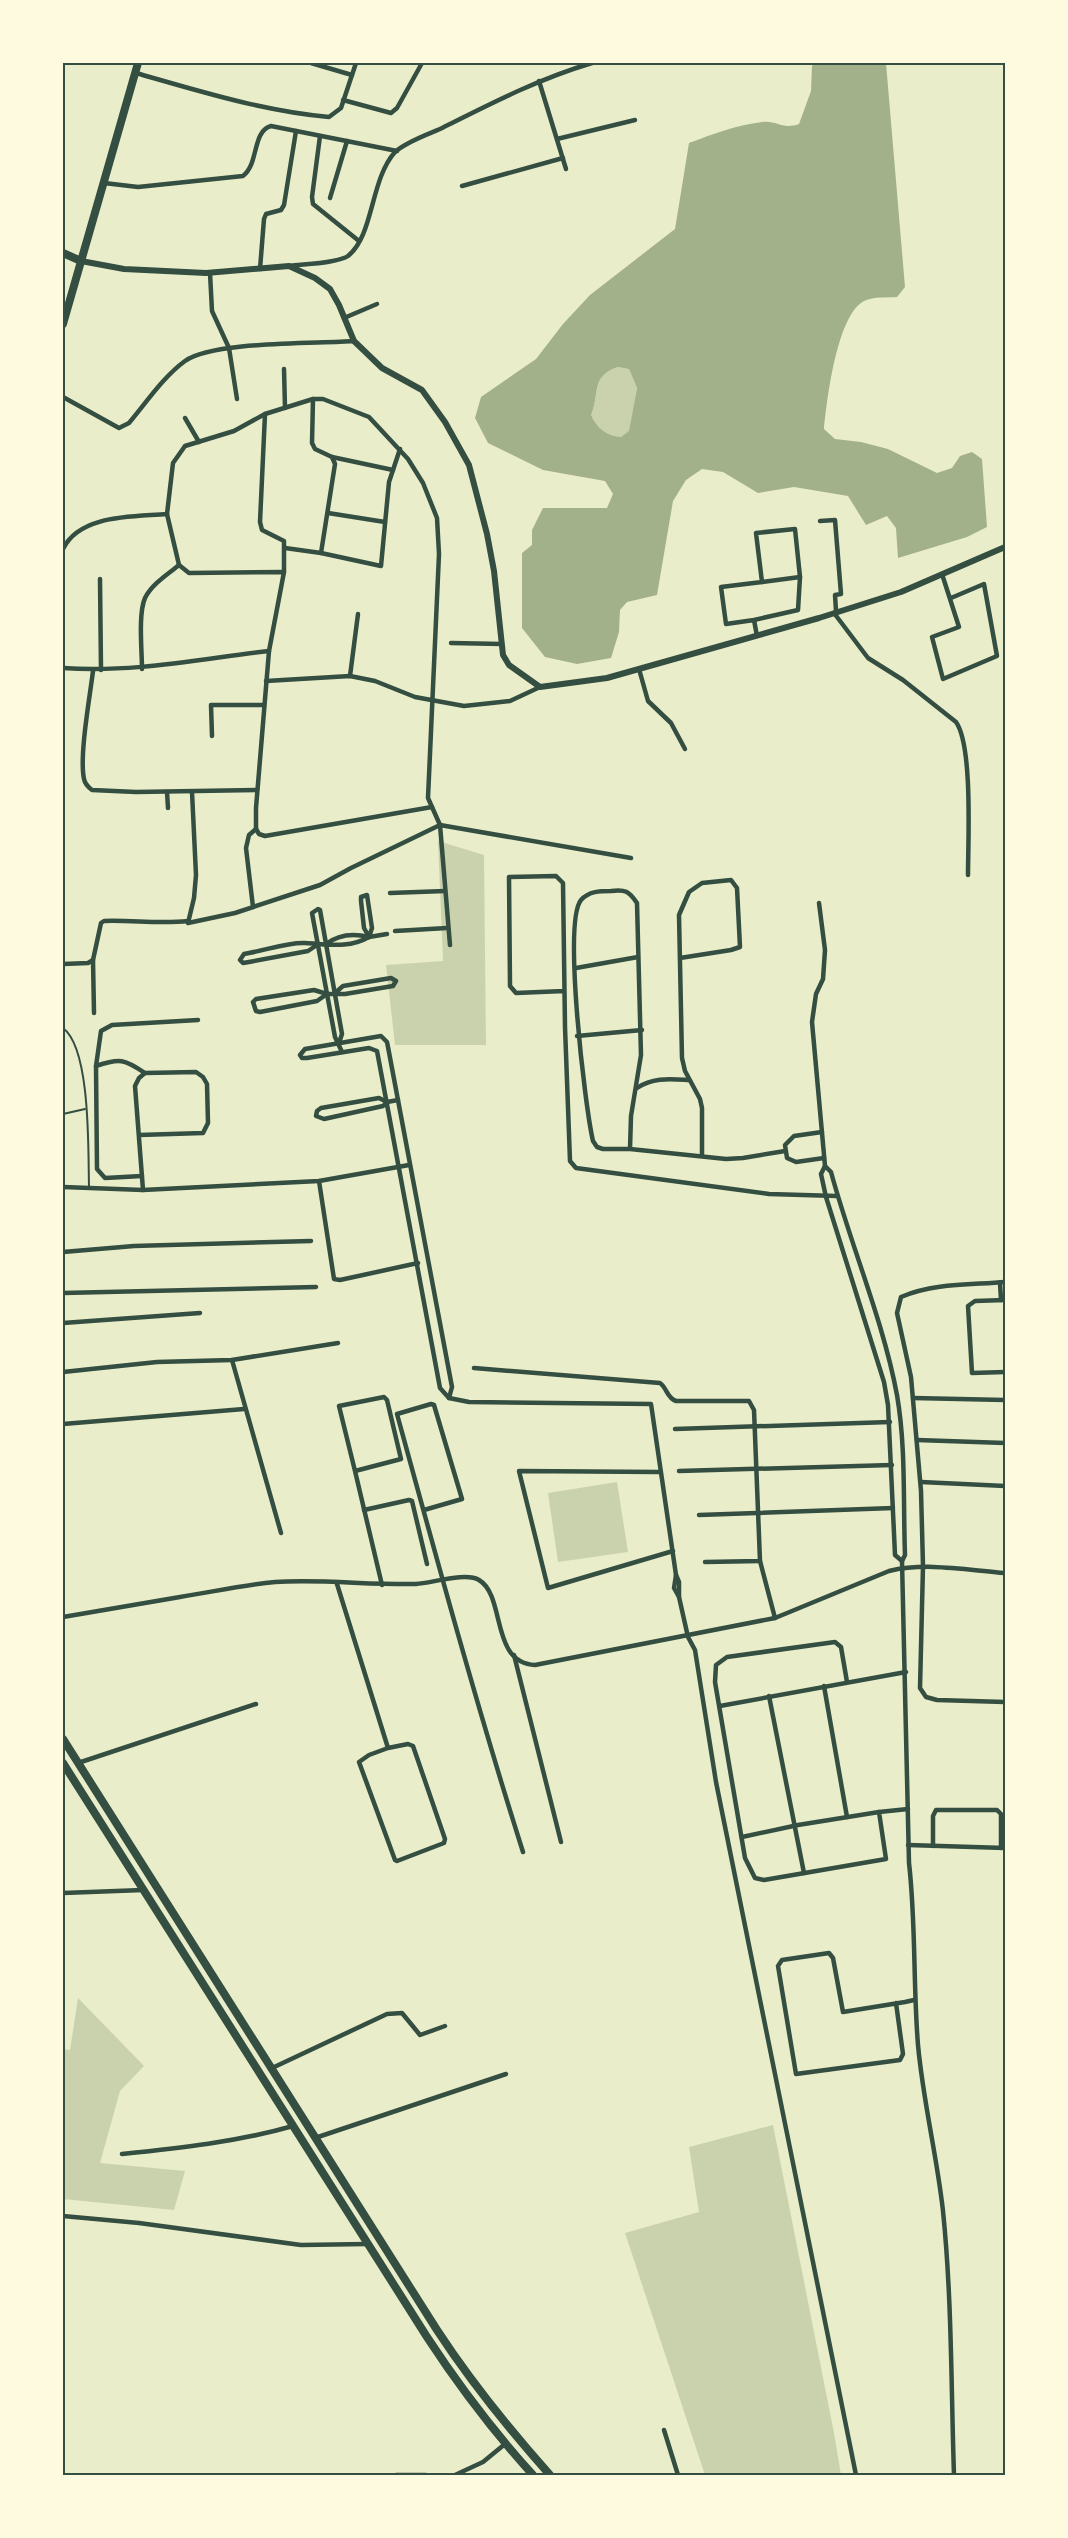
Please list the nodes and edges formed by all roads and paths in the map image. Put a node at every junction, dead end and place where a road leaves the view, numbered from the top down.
1 (138, 63) edge
2 (311, 63) edge
3 (356, 63) edge
4 (422, 63) edge
5 (592, 63) edge
6 (136, 73) junction
7 (352, 75) junction
8 (539, 81) junction
9 (343, 100) junction
10 (635, 120) dead end
11 (296, 131) junction
12 (320, 136) junction
13 (557, 139) junction
14 (347, 141) junction
15 (397, 151) junction
16 (563, 158) junction
17 (566, 169) dead end
18 (104, 183) junction
19 (462, 186) dead end
20 (330, 198) dead end
21 (359, 241) junction
22 (63, 253) edge
23 (81, 261) junction
24 (289, 266) junction
25 (260, 269) junction
26 (210, 273) junction
27 (377, 304) dead end
28 (344, 318) junction
29 (63, 324) edge
30 (354, 341) junction
31 (229, 348) junction
32 (284, 369) dead end
33 (63, 397) edge
34 (237, 399) dead end
35 (314, 399) junction
36 (285, 408) junction
37 (265, 414) junction
38 (185, 418) dead end
39 (199, 442) junction
40 (400, 449) junction
41 (332, 457) junction
42 (393, 470) junction
43 (328, 513) junction
44 (167, 514) junction
45 (385, 522) junction
46 (820, 522) dead end
47 (1005, 547) edge
48 (285, 548) junction
49 (63, 549) edge
50 (321, 552) junction
51 (179, 565) junction
52 (284, 572) junction
53 (942, 574) junction
54 (800, 577) junction
55 (100, 579) dead end
56 (762, 582) junction
57 (951, 597) junction
58 (835, 612) junction
59 (358, 614) dead end
60 (754, 620) junction
61 (757, 636) junction
62 (451, 643) dead end
63 (502, 644) junction
64 (269, 651) junction
65 (63, 668) edge
66 (142, 669) junction
67 (639, 669) junction
68 (101, 670) junction
69 (93, 671) junction
70 (350, 676) junction
71 (266, 681) junction
72 (540, 687) junction
73 (433, 699) junction
74 (264, 705) junction
75 (212, 736) dead end
76 (685, 749) dead end
77 (257, 790) junction
78 (167, 792) junction
79 (192, 792) junction
80 (432, 807) junction
81 (168, 808) dead end
82 (440, 825) junction
83 (256, 829) junction
84 (631, 858) dead end
85 (968, 876) dead end
86 (445, 891) junction
87 (390, 893) dead end
88 (819, 903) dead end
89 (253, 908) junction
90 (188, 921) junction
91 (447, 928) junction
92 (395, 931) dead end
93 (387, 934) dead end
94 (369, 937) junction
95 (326, 944) junction
96 (317, 945) junction
97 (450, 945) dead end
98 (638, 957) junction
99 (680, 958) junction
100 (93, 960) junction
101 (63, 964) edge
102 (576, 968) junction
103 (564, 991) junction
104 (335, 993) junction
105 (327, 994) junction
106 (94, 1012) dead end
107 (198, 1020) dead end
108 (63, 1028) edge
109 (642, 1030) junction
110 (577, 1036) junction
111 (384, 1038) junction
112 (339, 1043) junction
113 (376, 1049) junction
114 (342, 1052) junction
115 (96, 1066) junction
116 (145, 1073) junction
117 (689, 1080) junction
118 (637, 1088) junction
119 (398, 1100) junction
120 (387, 1102) junction
121 (85, 1109) junction
122 (63, 1114) edge
123 (822, 1132) junction
124 (140, 1135) junction
125 (630, 1149) junction
126 (785, 1151) junction
127 (702, 1156) junction
128 (824, 1158) junction
129 (409, 1165) junction
130 (400, 1166) junction
131 (825, 1166) junction
132 (142, 1176) junction
133 (318, 1181) junction
134 (89, 1186) junction
135 (63, 1187) edge
136 (143, 1190) junction
137 (837, 1196) junction
138 (826, 1197) junction
139 (311, 1241) dead end
140 (63, 1252) edge
141 (418, 1263) junction
142 (429, 1270) junction
143 (419, 1272) junction
144 (1002, 1282) edge
145 (316, 1287) dead end
146 (63, 1293) edge
147 (1003, 1300) edge
148 (200, 1313) dead end
149 (63, 1323) edge
150 (338, 1343) dead end
151 (232, 1360) junction
152 (446, 1360) junction
153 (435, 1361) junction
154 (474, 1368) dead end
155 (63, 1372) edge
156 (1005, 1372) edge
157 (448, 1398) junction
158 (913, 1398) junction
159 (1005, 1400) edge
160 (244, 1409) junction
161 (890, 1422) junction
162 (63, 1424) edge
163 (754, 1427) junction
164 (675, 1429) dead end
165 (917, 1440) junction
166 (1005, 1443) edge
167 (892, 1465) junction
168 (755, 1469) junction
169 (355, 1471) junction
170 (660, 1472) junction
171 (679, 1472) dead end
172 (921, 1482) junction
173 (1005, 1486) edge
174 (893, 1508) junction
175 (364, 1510) junction
176 (424, 1510) junction
177 (758, 1513) junction
178 (699, 1515) dead end
179 (281, 1533) dead end
180 (673, 1551) junction
181 (902, 1560) junction
182 (760, 1561) junction
183 (705, 1562) dead end
184 (427, 1564) dead end
185 (923, 1566) junction
186 (902, 1568) junction
187 (1005, 1574) edge
188 (444, 1581) junction
189 (337, 1584) junction
190 (382, 1585) junction
191 (63, 1617) edge
192 (775, 1618) junction
193 (688, 1637) junction
194 (513, 1655) junction
195 (906, 1672) junction
196 (847, 1682) junction
197 (824, 1686) junction
198 (770, 1696) junction
199 (1005, 1702) edge
200 (256, 1704) dead end
201 (720, 1706) junction
202 (64, 1744) edge
203 (388, 1748) junction
204 (63, 1762) edge
205 (78, 1763) junction
206 (908, 1809) junction
207 (879, 1812) junction
208 (847, 1817) junction
209 (795, 1826) junction
210 (742, 1837) junction
211 (561, 1842) dead end
212 (908, 1845) junction
213 (933, 1846) junction
214 (1003, 1848) edge
215 (523, 1852) dead end
216 (804, 1873) junction
217 (143, 1890) junction
218 (63, 1893) edge
219 (914, 2000) junction
220 (896, 2003) junction
221 (446, 2026) dead end
222 (270, 2069) junction
223 (506, 2074) dead end
224 (295, 2126) junction
225 (315, 2138) junction
226 (122, 2154) dead end
227 (63, 2216) edge
228 (368, 2244) junction
229 (664, 2430) dead end
230 (505, 2444) junction
231 (396, 2475) edge
232 (426, 2475) edge
233 (454, 2475) edge
234 (534, 2475) edge
235 (550, 2475) edge
236 (678, 2475) edge
237 (856, 2475) edge
238 (954, 2475) edge

1 - 6 main road
2 - 7 street
3 - 7 street
4 - 9 street
5 - 8 street
6 - 9 street
6 - 18 main road
7 - 9 street
8 - 13 street
8 - 15 street
10 - 13 street
11 - 12 street
11 - 18 street
11 - 25 street
12 - 14 street
12 - 21 street
13 - 16 street
14 - 15 street
14 - 20 street
15 - 21 street
16 - 17 street
16 - 19 street
18 - 23 main road
21 - 24 street
22 - 23 main road
23 - 26 street
23 - 29 main road
24 - 25 street
24 - 28 street
25 - 26 street
26 - 31 street
27 - 28 street
28 - 30 street
30 - 31 street
30 - 63 street
31 - 33 street
31 - 34 street
32 - 36 street
35 - 36 street
35 - 40 street
35 - 41 street
36 - 37 street
37 - 39 street
37 - 48 street
38 - 39 street
39 - 44 street
40 - 42 street
40 - 73 street
41 - 42 street
41 - 43 street
42 - 45 street
43 - 45 street
43 - 50 street
44 - 49 street
44 - 51 street
45 - 50 street
46 - 58 street
47 - 53 street
48 - 50 street
48 - 52 street
51 - 52 street
51 - 66 street
52 - 64 street
53 - 57 street
53 - 58 street
54 - 56 street
54 - 56 street
54 - 60 street
55 - 68 street
56 - 60 street
57 - 57 street
58 - 61 street
58 - 85 street
59 - 70 street
60 - 61 street
61 - 67 street
62 - 63 street
63 - 72 street
64 - 66 street
64 - 71 street
65 - 69 street
66 - 68 street
67 - 72 street
67 - 76 street
68 - 69 street
69 - 78 street
70 - 71 street
70 - 73 street
71 - 74 street
72 - 73 street
73 - 80 street
74 - 75 street
74 - 77 street
77 - 79 street
77 - 83 street
78 - 79 street
78 - 81 street
79 - 90 street
80 - 82 street
80 - 83 street
82 - 84 street
82 - 86 street
82 - 89 street
83 - 89 street
86 - 87 street
86 - 91 street
88 - 123 street
89 - 90 street
90 - 100 street
91 - 92 street
91 - 97 street
93 - 94 street
94 - 94 street
94 - 95 street
94 - 95 street
95 - 96 street
95 - 96 street
95 - 104 street
96 - 96 street
96 - 105 street
98 - 102 street
98 - 102 street
98 - 109 street
99 - 99 street
99 - 117 street
100 - 101 street
100 - 106 street
102 - 110 street
103 - 103 street
103 - 138 street
104 - 104 street
104 - 105 street
104 - 112 street
105 - 105 street
105 - 112 street
107 - 115 street
108 - 121 lane
109 - 110 street
109 - 118 street
110 - 125 street
111 - 112 street
111 - 113 street
111 - 119 street
112 - 114 street
112 - 114 street
113 - 114 street
113 - 120 street
115 - 116 street
115 - 132 street
116 - 124 street
116 - 124 street
117 - 118 street
117 - 127 street
118 - 125 street
119 - 120 street
119 - 129 street
120 - 120 street
120 - 130 street
121 - 122 lane
121 - 134 lane
123 - 126 street
123 - 128 street
124 - 132 street
125 - 127 street
126 - 127 street
126 - 128 street
128 - 131 street
129 - 130 street
129 - 142 street
130 - 133 street
130 - 141 street
131 - 137 street
131 - 138 street
132 - 136 street
133 - 136 street
133 - 141 street
134 - 135 street
134 - 136 street
137 - 138 street
137 - 181 street
138 - 161 street
139 - 140 street
141 - 143 street
142 - 143 street
142 - 152 street
143 - 153 street
144 - 147 street
144 - 158 street
145 - 146 street
147 - 156 street
148 - 149 street
150 - 151 street
151 - 155 street
151 - 160 street
152 - 153 street
152 - 157 street
153 - 157 street
154 - 163 street
157 - 170 street
158 - 159 street
158 - 165 street
160 - 162 street
160 - 179 street
161 - 163 street
161 - 167 street
163 - 164 street
163 - 168 street
165 - 166 street
165 - 172 street
167 - 168 street
167 - 174 street
168 - 171 street
168 - 177 street
169 - 169 street
169 - 175 street
170 - 180 street
170 - 180 street
172 - 173 street
172 - 185 street
174 - 177 street
174 - 181 street
175 - 184 street
175 - 190 street
176 - 176 street
176 - 188 street
177 - 178 street
177 - 182 street
180 - 193 street
181 - 186 street
182 - 183 street
182 - 192 street
185 - 186 street
185 - 187 street
185 - 199 street
186 - 192 street
186 - 195 street
188 - 190 street
188 - 194 street
188 - 215 street
189 - 190 street
189 - 191 street
189 - 203 street
192 - 193 street
193 - 194 street
193 - 237 street
194 - 211 street
195 - 196 street
195 - 206 street
196 - 197 street
196 - 201 street
197 - 198 street
197 - 208 street
198 - 201 street
198 - 209 street
200 - 205 street
201 - 210 street
202 - 205 main road
203 - 203 street
204 - 217 main road
205 - 222 main road
206 - 207 street
206 - 212 street
207 - 208 street
207 - 216 street
208 - 209 street
209 - 210 street
209 - 216 street
210 - 216 street
212 - 213 street
212 - 219 street
213 - 214 street
213 - 214 street
217 - 218 street
217 - 224 main road
219 - 220 street
219 - 238 street
220 - 220 street
221 - 222 street
222 - 225 main road
223 - 225 street
224 - 226 street
224 - 228 main road
225 - 235 main road
227 - 228 street
228 - 230 main road
229 - 236 street
230 - 233 street
230 - 234 main road
231 - 232 street

